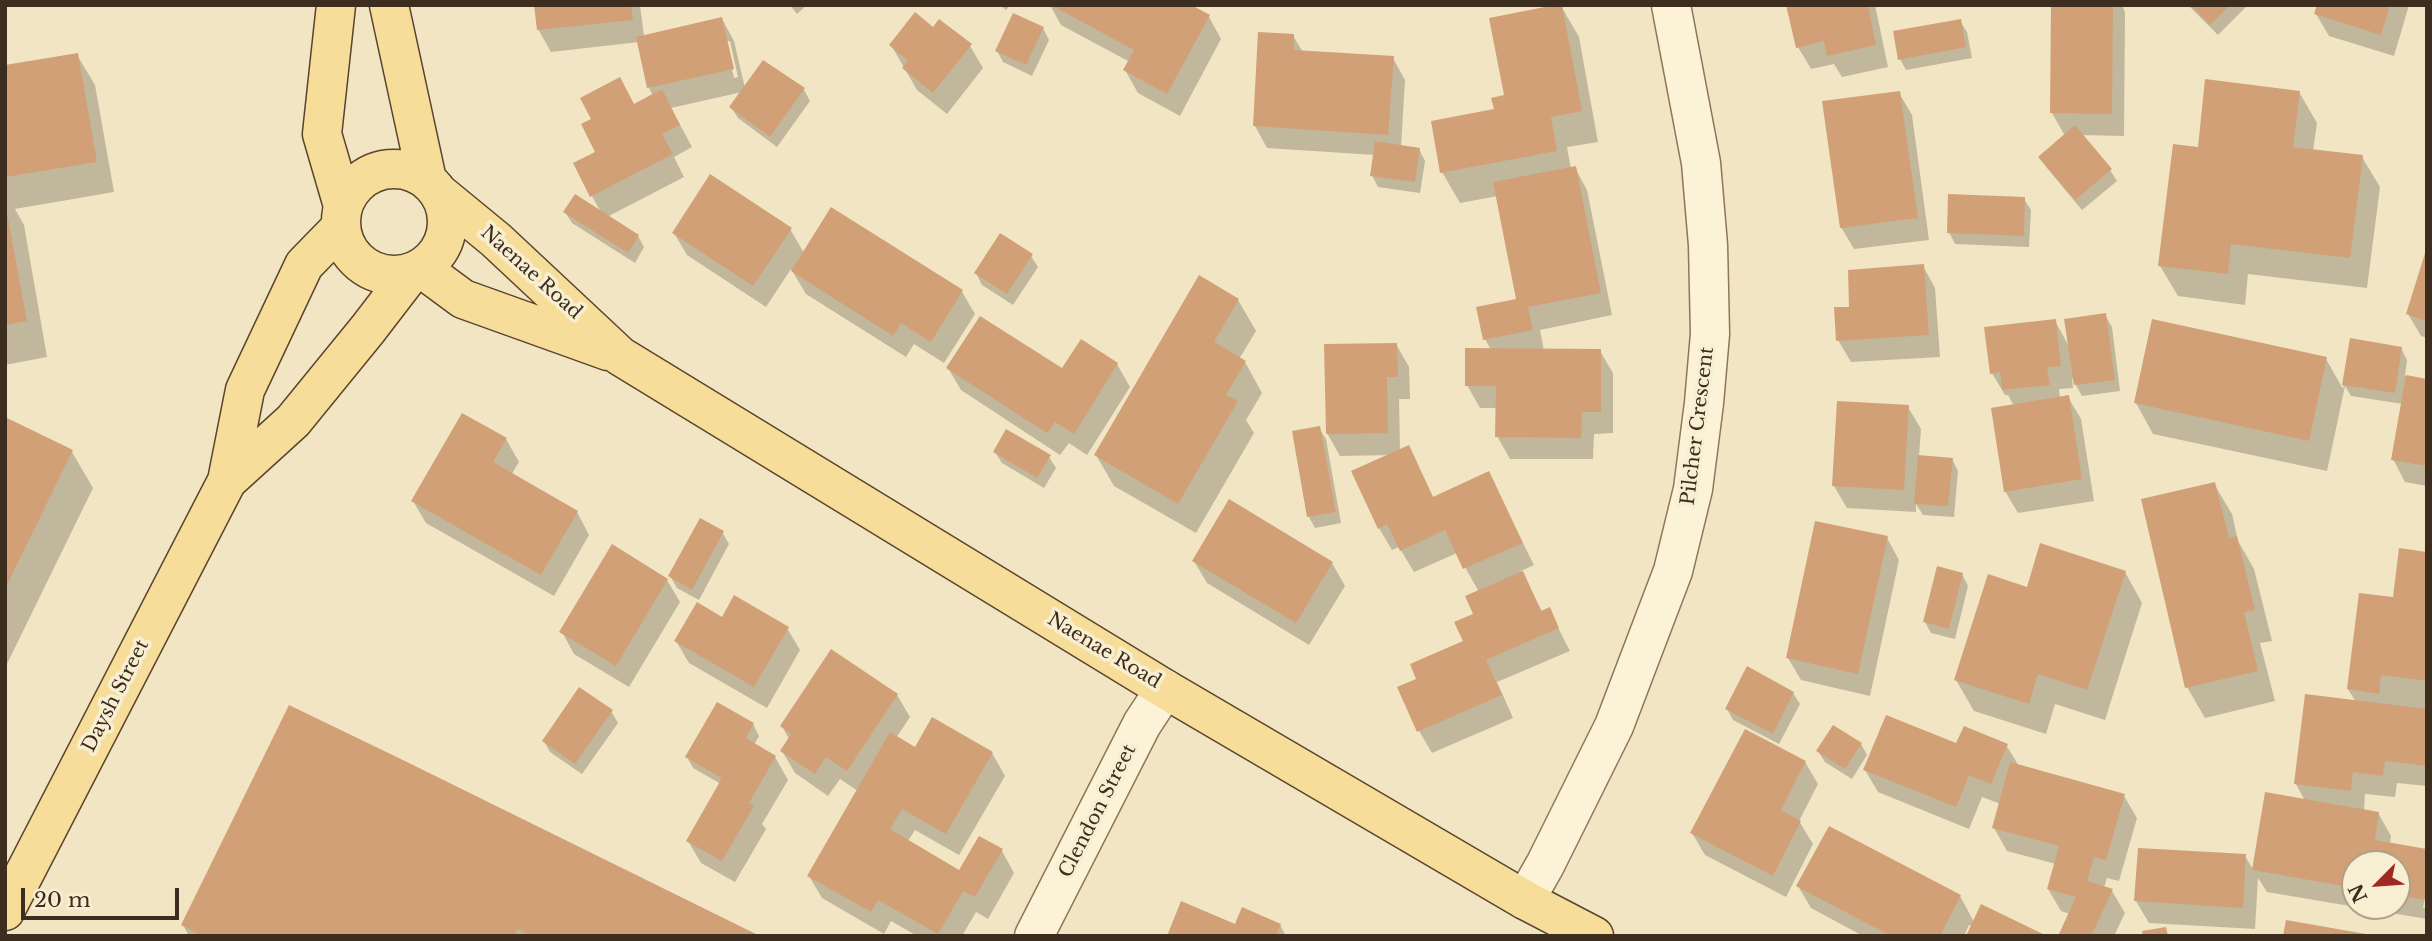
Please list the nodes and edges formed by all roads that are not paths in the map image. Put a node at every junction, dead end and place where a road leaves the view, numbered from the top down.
1 (336, 5) edge
2 (389, 5) edge
3 (1671, 5) edge
4 (433, 187) junction
5 (342, 217) junction
6 (416, 271) junction
7 (620, 356) junction
8 (227, 481) junction
9 (1165, 689) junction
10 (1525, 900) junction
11 (5, 911) edge
12 (1034, 936) edge
13 (1594, 936) edge

1 - 5 main road
2 - 4 main road
3 - 10 street, Pilcher Crescent
4 - 5 main road
4 - 6 main road
4 - 7 main road, Naenae Road
5 - 6 main road
5 - 8 main road, Daysh Street
6 - 7 main road, Naenae Road
6 - 8 main road, Daysh Street
7 - 9 main road, Naenae Road
8 - 11 main road, Daysh Street
9 - 10 main road, Naenae Road
9 - 12 street, Clendon Street
10 - 13 main road, Naenae Road

